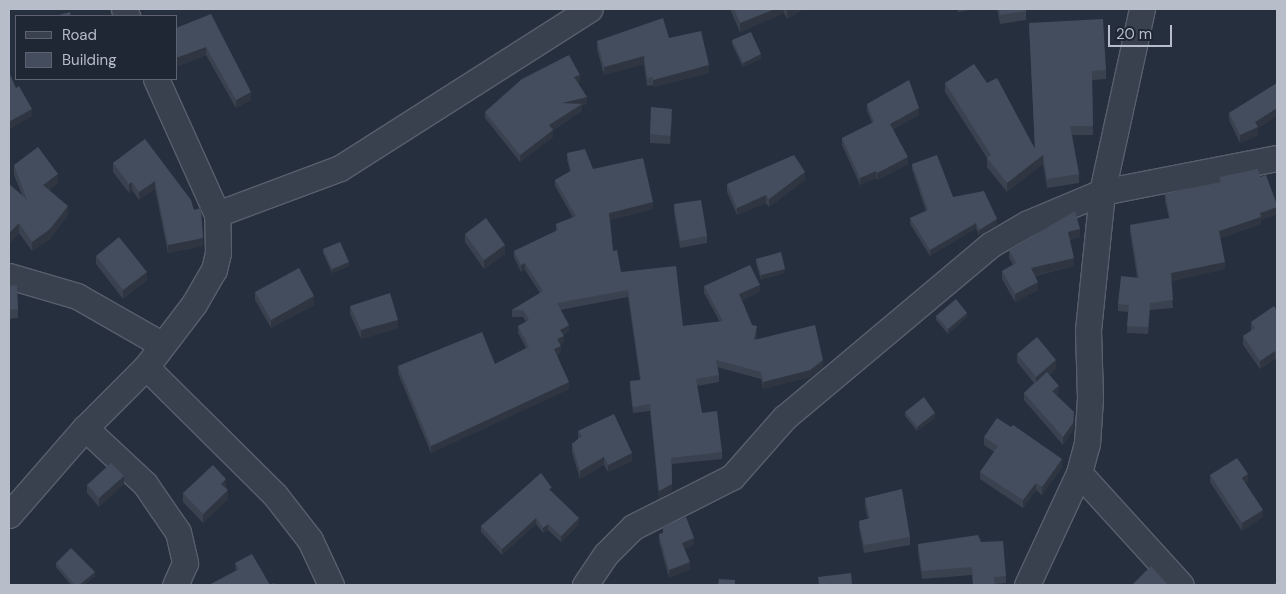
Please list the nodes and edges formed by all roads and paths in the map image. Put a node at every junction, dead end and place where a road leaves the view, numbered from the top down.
1 (590, 9) edge
2 (1142, 9) edge
3 (156, 80) edge
4 (1277, 158) edge
5 (1102, 192) junction
6 (217, 214) junction
7 (9, 276) edge
8 (161, 344) junction
9 (146, 367) junction
10 (85, 428) junction
11 (1079, 473) junction
12 (9, 515) edge
13 (586, 584) edge
14 (175, 585) edge
15 (331, 585) edge
16 (1027, 585) edge
17 (1181, 585) edge

1 - 6 street
2 - 5 street
3 - 6 street
4 - 5 street
5 - 11 street
5 - 13 street
6 - 8 street
7 - 8 street
8 - 9 street
9 - 10 street
9 - 15 street
10 - 12 street
10 - 14 street
11 - 16 street
11 - 17 street

